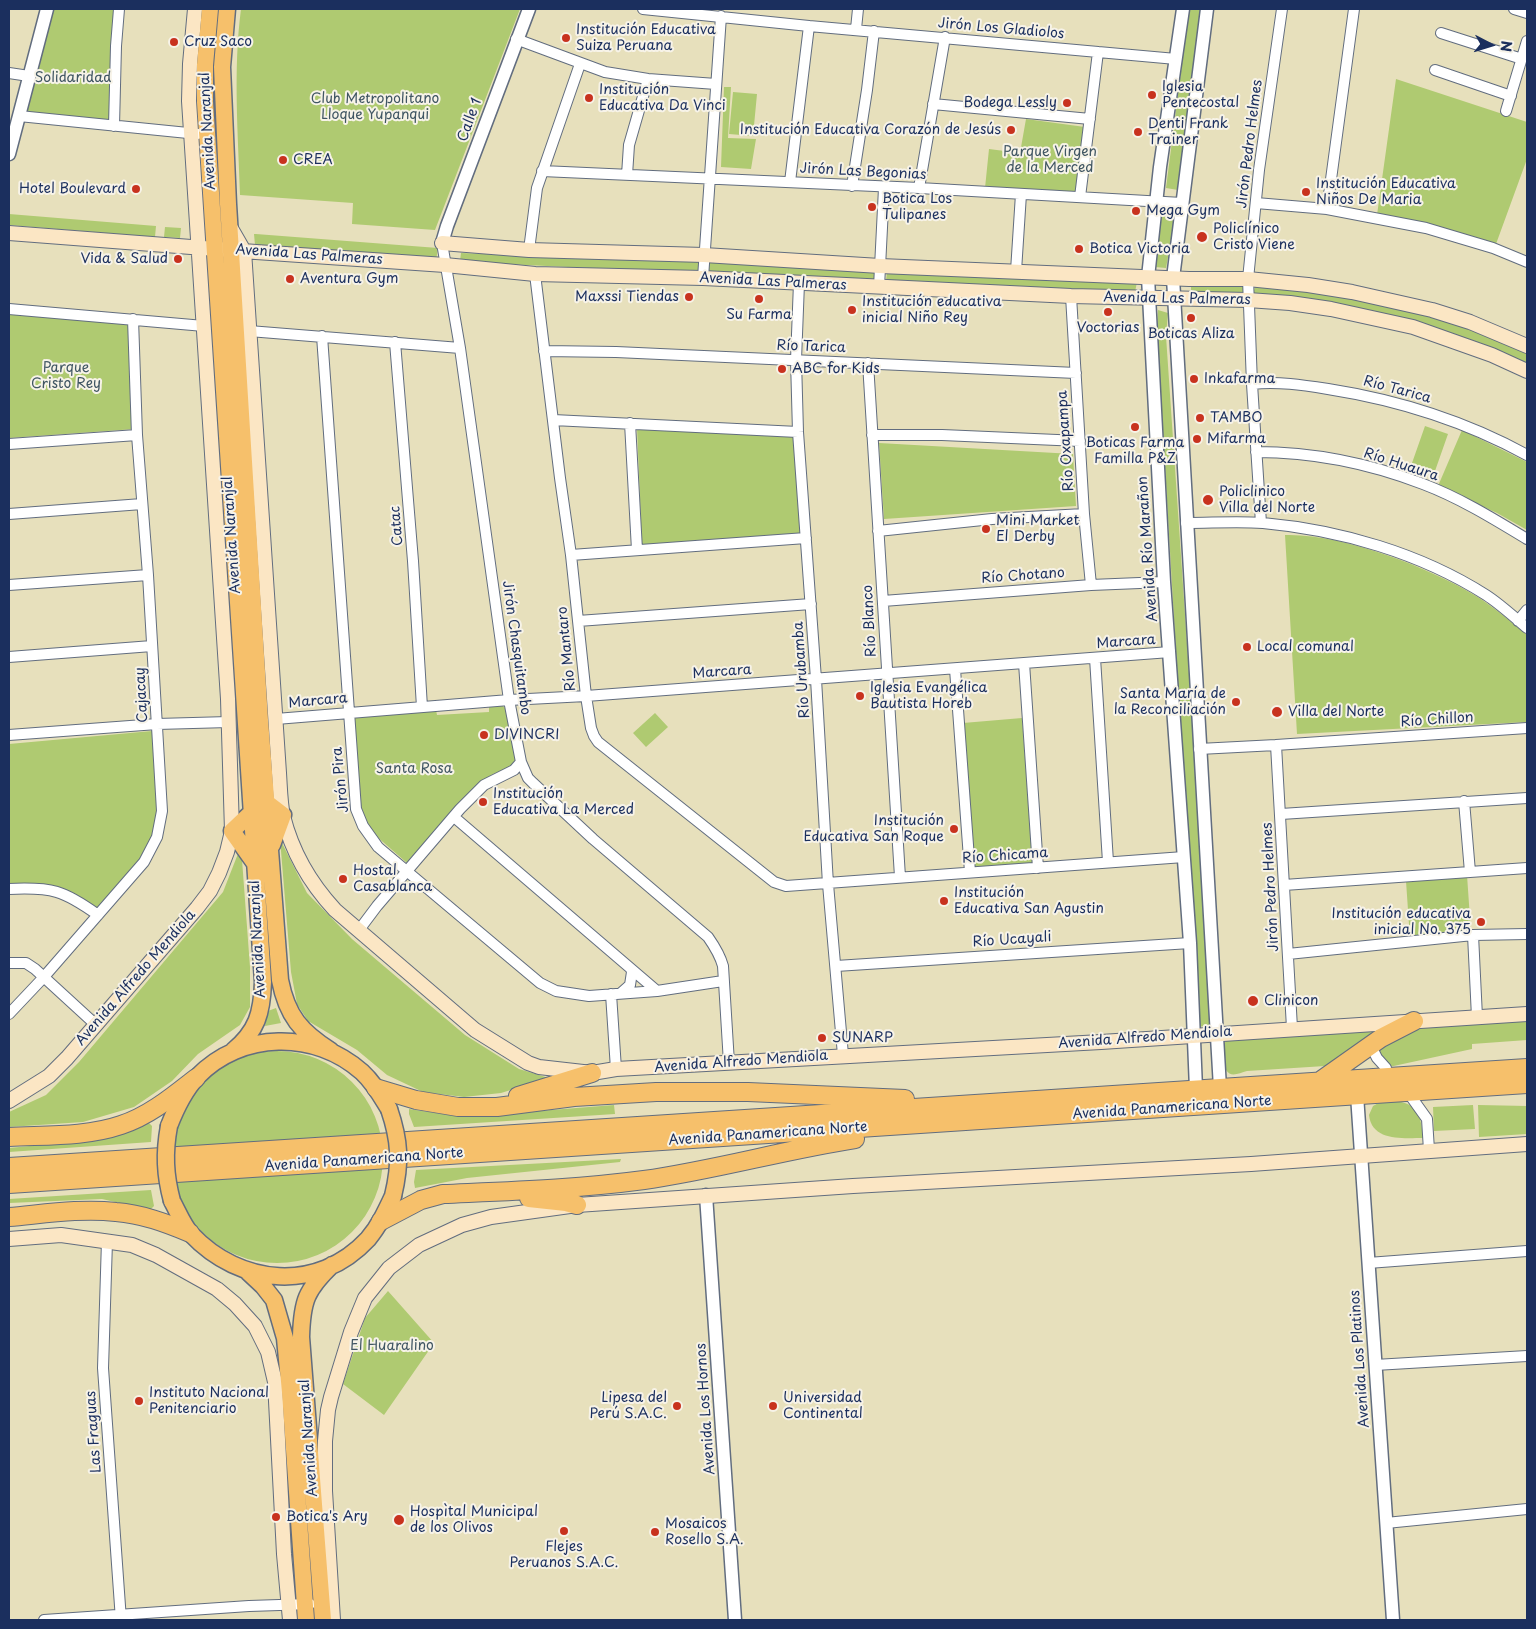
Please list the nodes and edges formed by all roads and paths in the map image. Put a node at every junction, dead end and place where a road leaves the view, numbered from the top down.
1 (47, 9) edge
2 (119, 9) edge
3 (195, 9) edge
4 (210, 9) edge
5 (226, 9) edge
6 (529, 9) edge
7 (643, 9) edge
8 (858, 9) edge
9 (1183, 9) edge
10 (1206, 9) edge
11 (1282, 9) edge
12 (1354, 9) edge
13 (1514, 9) edge
14 (1527, 13) edge
15 (720, 16) junction
16 (809, 26) junction
17 (856, 29) junction
18 (874, 31) junction
19 (1441, 33) dead end
20 (945, 38) junction
21 (516, 39) junction
22 (1527, 41) edge
23 (1098, 52) junction
24 (1176, 59) junction
25 (1522, 59) junction
26 (580, 64) junction
27 (1435, 70) dead end
28 (9, 72) edge
29 (28, 76) junction
30 (648, 79) junction
31 (716, 84) junction
32 (1511, 96) junction
33 (932, 104) junction
34 (1506, 111) dead end
35 (18, 116) junction
36 (1090, 119) junction
37 (114, 126) junction
38 (199, 134) junction
39 (9, 154) edge
40 (542, 171) junction
41 (627, 176) junction
42 (710, 179) junction
43 (790, 182) junction
44 (852, 186) junction
45 (884, 188) junction
46 (919, 188) junction
47 (1021, 194) junction
48 (1080, 197) junction
49 (1156, 202) junction
50 (1182, 203) junction
51 (1256, 203) junction
52 (1327, 209) junction
53 (213, 223) junction
54 (230, 225) junction
55 (9, 232) edge
56 (442, 243) junction
57 (206, 248) junction
58 (238, 250) junction
59 (529, 250) junction
60 (704, 255) junction
61 (1527, 262) edge
62 (445, 265) junction
63 (880, 266) junction
64 (1016, 271) junction
65 (535, 274) junction
66 (1148, 277) junction
67 (703, 278) junction
68 (1173, 278) junction
69 (1248, 279) junction
70 (799, 283) junction
71 (879, 287) junction
72 (1071, 296) junction
73 (1148, 298) junction
74 (1174, 299) junction
75 (1248, 300) junction
76 (9, 309) edge
77 (133, 319) junction
78 (204, 326) junction
79 (249, 331) junction
80 (322, 336) junction
81 (395, 342) junction
82 (1527, 346) edge
83 (460, 348) junction
84 (544, 351) junction
85 (796, 360) junction
86 (868, 363) junction
87 (1527, 371) edge
88 (1076, 373) junction
89 (1252, 384) junction
90 (553, 420) junction
91 (630, 423) junction
92 (798, 432) junction
93 (137, 435) junction
94 (872, 435) junction
95 (1080, 441) junction
96 (9, 444) edge
97 (1256, 452) junction
98 (1527, 455) edge
99 (142, 504) junction
100 (9, 514) edge
101 (1084, 514) junction
102 (1261, 523) junction
103 (1186, 524) junction
104 (878, 531) junction
105 (806, 538) junction
106 (1527, 539) edge
107 (637, 550) junction
108 (571, 555) junction
109 (148, 575) junction
110 (1164, 582) junction
111 (9, 585) edge
112 (1091, 585) junction
113 (883, 601) junction
114 (811, 604) junction
115 (1527, 610) edge
116 (578, 621) junction
117 (1518, 621) junction
118 (1527, 628) edge
119 (152, 646) junction
120 (1170, 652) junction
121 (9, 657) edge
122 (1095, 658) junction
123 (1024, 663) junction
124 (955, 669) junction
125 (887, 674) junction
126 (816, 679) junction
127 (586, 696) junction
128 (509, 700) junction
129 (422, 707) junction
130 (348, 712) junction
131 (276, 719) junction
132 (229, 722) junction
133 (157, 724) junction
134 (1527, 728) edge
135 (9, 734) edge
136 (1276, 745) junction
137 (1199, 749) junction
138 (521, 762) junction
139 (1527, 798) edge
140 (1464, 801) junction
141 (266, 802) junction
142 (252, 812) junction
143 (1281, 814) junction
144 (283, 815) junction
145 (454, 817) junction
146 (232, 831) junction
147 (290, 837) joint
148 (270, 849) junction
149 (1184, 857) junction
150 (254, 862) junction
151 (1108, 862) junction
152 (1038, 868) junction
153 (1527, 868) edge
154 (407, 872) junction
155 (970, 872) junction
156 (1470, 872) junction
157 (900, 877) junction
158 (828, 884) junction
159 (1284, 885) junction
160 (9, 889) edge
161 (98, 915) junction
162 (359, 930) junction
163 (1527, 934) edge
164 (1473, 935) junction
165 (1190, 943) junction
166 (1288, 954) junction
167 (9, 963) edge
168 (836, 966) junction
169 (631, 968) junction
170 (43, 978) junction
171 (724, 982) junction
172 (657, 991) junction
173 (616, 993) junction
174 (9, 1014) edge
175 (1527, 1014) edge
176 (1477, 1017) junction
177 (1414, 1021) junction
178 (96, 1024) junction
179 (1292, 1028) junction
180 (1217, 1034) junction
181 (1194, 1036) junction
182 (1371, 1046) junction
183 (331, 1051) junction
184 (233, 1052) junction
185 (843, 1055) junction
186 (729, 1063) junction
187 (1386, 1068) dead end
188 (1527, 1068) edge
189 (616, 1069) junction
190 (592, 1073) junction
191 (196, 1078) junction
192 (1320, 1082) junction
193 (1527, 1084) edge
194 (376, 1088) junction
195 (1220, 1088) junction
196 (1196, 1089) junction
197 (1356, 1095) junction
198 (1412, 1098) dead end
199 (9, 1101) edge
200 (950, 1106) junction
201 (497, 1107) junction
202 (960, 1122) junction
203 (9, 1137) edge
204 (1527, 1144) edge
205 (1429, 1150) junction
206 (1361, 1156) junction
207 (9, 1167) edge
208 (9, 1184) edge
209 (484, 1192) junction
210 (706, 1196) junction
211 (577, 1204) junction
212 (67, 1212) junction
213 (9, 1217) edge
214 (382, 1221) junction
215 (9, 1228) edge
216 (190, 1233) junction
217 (9, 1239) edge
218 (108, 1241) junction
219 (1527, 1251) edge
220 (1368, 1263) junction
221 (332, 1265) junction
222 (248, 1272) junction
223 (1527, 1356) edge
224 (1375, 1365) junction
225 (1527, 1509) edge
226 (1386, 1523) junction
227 (322, 1527) junction
228 (322, 1603) junction
229 (297, 1604) junction
230 (121, 1617) edge
231 (44, 1620) edge
232 (290, 1620) edge
233 (306, 1620) edge
234 (323, 1620) edge
235 (333, 1620) edge
236 (735, 1620) edge
237 (1393, 1620) edge

1 - 29 street
2 - 37 street
3 - 38 main road, Avenida Naranjal
4 - 38 highway, Avenida Naranjal
5 - 54 highway, Avenida Naranjal
6 - 21 street, Calle 1
7 - 15 street, Jirón Los Gladiolos
8 - 17 street
9 - 24 street, Avenida Río Marañon
10 - 50 street
11 - 51 street, Jirón Pedro Helmes
12 - 52 street
13 - 14 street
15 - 16 street, Jirón Los Gladiolos
15 - 31 street
16 - 17 street, Jirón Los Gladiolos
16 - 43 street
17 - 18 street, Jirón Los Gladiolos
18 - 20 street, Jirón Los Gladiolos
18 - 44 street
19 - 25 street
20 - 23 street, Jirón Los Gladiolos
20 - 33 street
21 - 26 street
21 - 56 street, Calle 1
22 - 25 street
23 - 24 street, Jirón Los Gladiolos
23 - 36 street
24 - 49 street, Avenida Río Marañon
25 - 32 street
26 - 30 street
26 - 40 street
27 - 32 street
28 - 29 street
29 - 35 street
30 - 31 street
30 - 41 street
31 - 42 street
32 - 34 street
33 - 36 street
33 - 46 street
35 - 37 street
35 - 39 street
36 - 48 street
37 - 38 street
38 - 53 highway, Avenida Naranjal
38 - 57 main road, Avenida Naranjal
40 - 41 street, Jirón Las Begonias
40 - 59 street
41 - 42 street, Jirón Las Begonias
42 - 43 street, Jirón Las Begonias
42 - 60 street
43 - 44 street, Jirón Las Begonias
44 - 45 street, Jirón Las Begonias
45 - 46 street, Jirón Las Begonias
45 - 63 street
46 - 47 street, Jirón Las Begonias
47 - 48 street, Jirón Las Begonias
47 - 64 street
48 - 49 street, Jirón Las Begonias
49 - 50 street, Jirón Las Begonias
49 - 66 street, Avenida Río Marañon
50 - 68 street
51 - 52 street
51 - 69 street, Jirón Pedro Helmes
52 - 61 street
53 - 54 main road, Avenida Las Palmeras
53 - 57 highway, Avenida Naranjal
54 - 58 highway, Avenida Naranjal
55 - 57 main road, Avenida Las Palmeras
56 - 59 main road, Avenida Las Palmeras
56 - 62 street, Jirón Chasquitambo
57 - 58 main road, Avenida Las Palmeras
57 - 78 main road, Avenida Naranjal
57 - 142 highway, Avenida Naranjal
58 - 62 main road, Avenida Las Palmeras
58 - 79 main road, Avenida Naranjal
58 - 141 highway, Avenida Naranjal
59 - 60 main road, Avenida Las Palmeras
60 - 63 main road, Avenida Las Palmeras
60 - 67 street
62 - 65 main road, Avenida Las Palmeras
62 - 83 street, Jirón Chasquitambo
63 - 64 main road, Avenida Las Palmeras
63 - 71 street
64 - 66 main road, Avenida Las Palmeras
65 - 67 main road, Avenida Las Palmeras
65 - 84 street, Río Mantaro
66 - 68 main road, Avenida Las Palmeras
66 - 73 street, Avenida Río Marañon
67 - 70 main road, Avenida Las Palmeras
68 - 69 main road, Avenida Las Palmeras
68 - 74 street
69 - 75 street, Jirón Pedro Helmes
69 - 82 main road, Avenida Las Palmeras
70 - 71 main road, Avenida Las Palmeras
70 - 85 street, Río Urubamba
71 - 72 main road, Avenida Las Palmeras
72 - 73 main road, Avenida Las Palmeras
72 - 88 street, Río Oxapampa
73 - 74 main road, Avenida Las Palmeras
73 - 110 street, Avenida Río Marañon
74 - 75 main road, Avenida Las Palmeras
74 - 103 street
75 - 87 main road, Avenida Las Palmeras
75 - 89 street, Jirón Pedro Helmes
76 - 77 street
77 - 78 street
77 - 93 street, Cajacay
78 - 132 main road, Avenida Naranjal
79 - 80 street
79 - 131 main road, Avenida Naranjal
80 - 81 street
80 - 130 street, Jirón Pira
81 - 83 street
81 - 129 street, Catac
83 - 128 street, Jirón Chasquitambo
84 - 85 street, Río Tarica
84 - 90 street, Río Mantaro
85 - 86 street, Río Tarica
85 - 92 street, Río Urubamba
86 - 88 street, Río Tarica
86 - 94 street, Río Blanco
88 - 95 street, Río Oxapampa
89 - 97 street, Jirón Pedro Helmes
89 - 98 street, Río Tarica
90 - 91 street
90 - 108 street, Río Mantaro
91 - 92 street
91 - 107 street
92 - 105 street, Río Urubamba
93 - 96 street
93 - 99 street, Cajacay
94 - 95 street
94 - 104 street, Río Blanco
95 - 101 street, Río Oxapampa
97 - 102 street, Jirón Pedro Helmes
97 - 106 street, Río Huaura
99 - 100 street
99 - 109 street, Cajacay
101 - 104 street
101 - 112 street, Río Oxapampa
102 - 103 street
102 - 117 street
103 - 137 street
104 - 113 street, Río Blanco
105 - 107 street
105 - 114 street, Río Urubamba
107 - 108 street
108 - 116 street, Río Mantaro
109 - 111 street
109 - 119 street, Cajacay
110 - 112 street, Río Chotano
110 - 120 street, Avenida Río Marañon
112 - 113 street, Río Chotano
113 - 125 street, Río Blanco
114 - 116 street
114 - 126 street, Río Urubamba
115 - 117 street
116 - 127 street, Río Mantaro
117 - 118 street
119 - 121 street
119 - 133 street, Cajacay
120 - 122 street, Marcara
120 - 149 street, Avenida Río Marañon
122 - 123 street, Marcara
122 - 151 street
123 - 124 street, Marcara
123 - 152 street
124 - 125 street, Marcara
124 - 155 street
125 - 126 street, Marcara
125 - 157 street, Río Blanco
126 - 127 street, Marcara
126 - 158 street, Río Urubamba
127 - 128 street, Marcara
127 - 158 street, Río Mantaro
128 - 129 street, Marcara
128 - 138 street, Jirón Chasquitambo
129 - 130 street, Marcara
130 - 131 street, Marcara
130 - 154 street, Jirón Pira
131 - 144 main road, Avenida Naranjal
132 - 133 street
132 - 146 main road, Avenida Naranjal
133 - 135 street
133 - 161 street, Cajacay
134 - 136 street, Río Chillon
136 - 137 street, Río Chillon
136 - 143 street, Jirón Pedro Helmes
137 - 180 street
138 - 145 street
138 - 171 street, Jirón Chasquitambo
139 - 140 street
140 - 143 street
140 - 156 street
141 - 144 highway
141 - 148 highway, Avenida Naranjal
142 - 146 highway
142 - 150 highway, Avenida Naranjal
143 - 159 street, Jirón Pedro Helmes
144 - 147 main road, Avenida Naranjal
144 - 148 highway
145 - 154 street
145 - 169 street
146 - 150 highway
146 - 178 main road, Avenida Alfredo Mendiola
147 - 162 main road, Avenida Alfredo Mendiola
148 - 183 highway, Avenida Naranjal
149 - 151 street, Río Chicama
149 - 165 street, Avenida Río Marañon
150 - 184 highway, Avenida Naranjal
151 - 152 street, Río Chicama
152 - 155 street, Río Chicama
153 - 156 street
154 - 162 street
154 - 173 street, Jirón Pira
155 - 157 street, Río Chicama
156 - 159 street
157 - 158 street, Río Chicama
158 - 168 street, Río Urubamba
159 - 166 street, Jirón Pedro Helmes
160 - 161 street
161 - 170 street, Cajacay
162 - 190 main road, Avenida Alfredo Mendiola
163 - 164 street
164 - 166 street
164 - 176 street
165 - 168 street, Río Ucayali
165 - 181 street, Avenida Río Marañon
166 - 179 street, Jirón Pedro Helmes
167 - 170 street
168 - 185 street, Río Urubamba
169 - 172 street
169 - 173 street
170 - 174 street, Cajacay
170 - 178 street
171 - 172 street, Jirón Pira
171 - 186 street, Jirón Chasquitambo
172 - 173 street, Jirón Pira
173 - 189 street
175 - 176 main road, Avenida Alfredo Mendiola
176 - 177 main road, Avenida Alfredo Mendiola
177 - 179 main road, Avenida Alfredo Mendiola
177 - 182 highway
178 - 199 main road, Avenida Alfredo Mendiola
179 - 180 main road, Avenida Alfredo Mendiola
180 - 181 main road, Avenida Alfredo Mendiola
180 - 195 street
181 - 185 main road, Avenida Alfredo Mendiola
181 - 196 street, Avenida Río Marañon
182 - 187 street
182 - 192 highway
183 - 184 highway
183 - 194 highway
184 - 191 highway
185 - 186 main road, Avenida Alfredo Mendiola
186 - 189 main road, Avenida Alfredo Mendiola
188 - 192 highway, Avenida Panamericana Norte
189 - 190 main road, Avenida Alfredo Mendiola
190 - 201 highway
191 - 203 highway
191 - 216 highway, bridge
192 - 195 highway, Avenida Panamericana Norte
193 - 197 highway, Avenida Panamericana Norte
194 - 201 highway
194 - 214 highway, bridge
195 - 196 highway, Avenida Panamericana Norte
196 - 200 highway, Avenida Panamericana Norte
197 - 202 highway, Avenida Panamericana Norte
197 - 206 street, Avenida Los Platinos
198 - 205 street
200 - 201 highway
200 - 207 highway, Avenida Panamericana Norte
202 - 208 highway, Avenida Panamericana Norte
202 - 209 highway
204 - 205 main road
205 - 206 main road
206 - 210 main road
206 - 220 street, Avenida Los Platinos
209 - 211 highway
209 - 214 highway
210 - 211 main road
210 - 236 street, Avenida Los Hornos
211 - 227 main road, Avenida Naranjal
212 - 213 highway
212 - 215 highway
212 - 216 highway
214 - 221 highway
216 - 222 highway
217 - 218 main road
218 - 229 main road, Avenida Naranjal
218 - 230 street, Las Fraguas
219 - 220 street
220 - 224 street, Avenida Los Platinos
221 - 222 highway
221 - 227 highway, Avenida Naranjal
222 - 229 highway, Avenida Naranjal
223 - 224 street
224 - 226 street, Avenida Los Platinos
225 - 226 street
226 - 237 street, Avenida Los Platinos
227 - 228 highway, Avenida Naranjal
227 - 235 main road, Avenida Naranjal
228 - 229 street
228 - 234 highway, Avenida Naranjal
229 - 230 street
229 - 232 main road, Avenida Naranjal
229 - 233 highway, Avenida Naranjal
230 - 231 street

